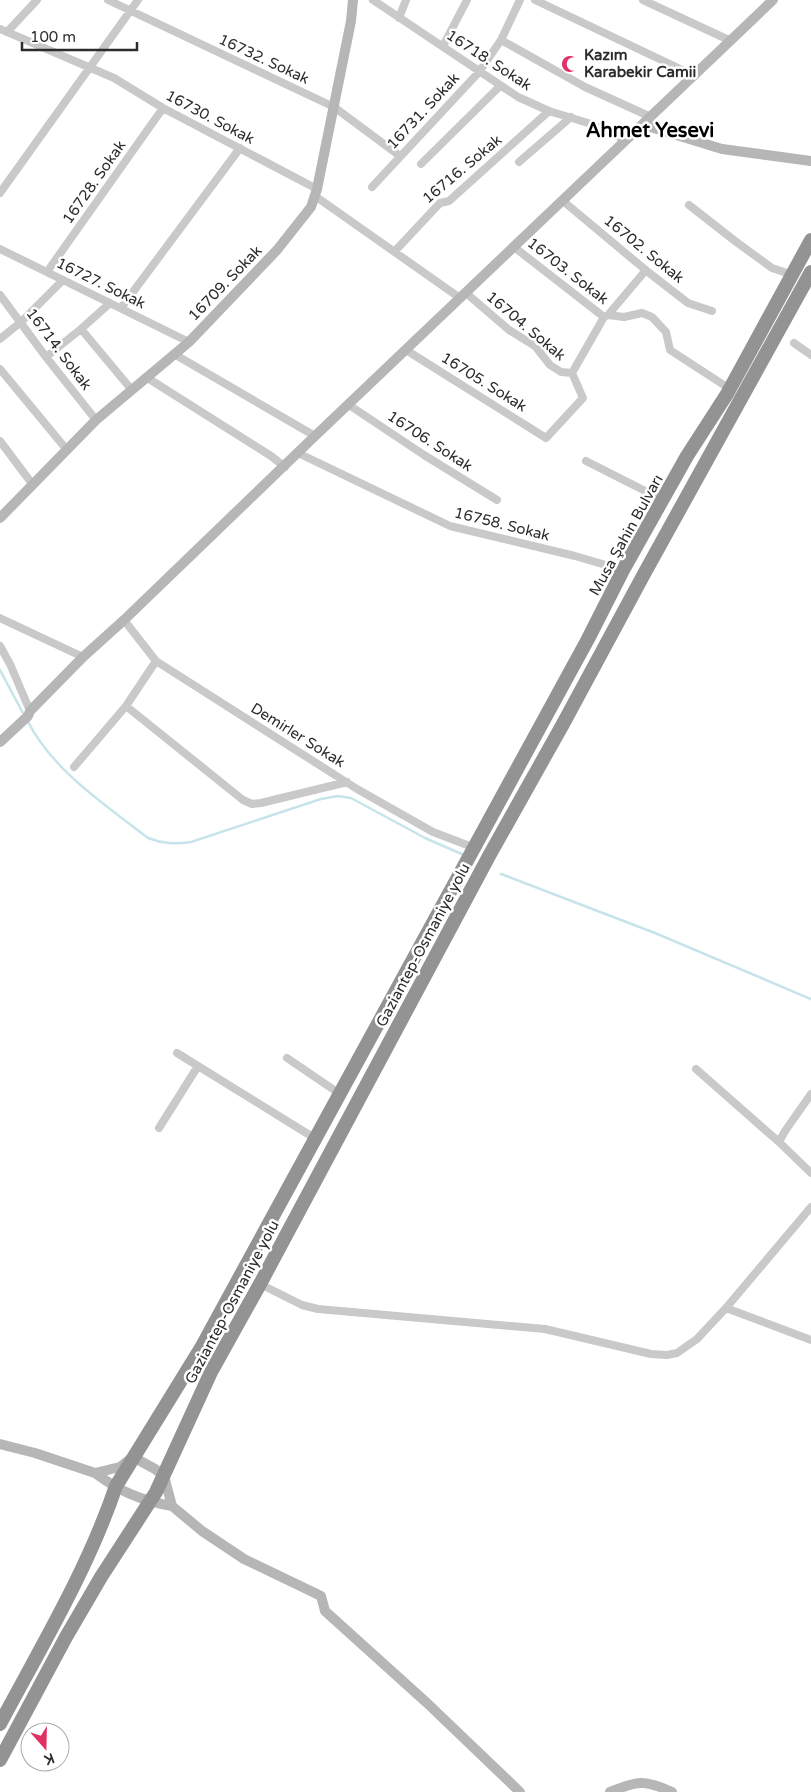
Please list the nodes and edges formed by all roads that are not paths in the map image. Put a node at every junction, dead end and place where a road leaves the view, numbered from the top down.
1 (37, 0) edge
2 (108, 0) edge
3 (138, 0) edge
4 (353, 0) edge
5 (406, 0) edge
6 (466, 0) edge
7 (520, 0) edge
8 (535, 0) edge
9 (643, 0) edge
10 (773, 0) edge
11 (376, 1) edge
12 (131, 11) junction
13 (400, 18) junction
14 (4, 30) edge
15 (501, 40) junction
16 (731, 41) junction
17 (443, 46) junction
18 (91, 68) junction
19 (479, 72) junction
20 (695, 76) junction
21 (500, 86) junction
22 (334, 107) junction
23 (163, 108) junction
24 (549, 111) junction
25 (571, 117) junction
26 (648, 121) junction
27 (626, 140) junction
28 (240, 148) junction
29 (400, 156) junction
30 (811, 161) edge
31 (519, 162) dead end
32 (421, 164) dead end
33 (372, 186) dead end
34 (0, 193) edge
35 (316, 193) junction
36 (563, 201) junction
37 (689, 205) dead end
38 (811, 240) edge
39 (514, 247) junction
40 (0, 249) edge
41 (395, 251) junction
42 (646, 270) junction
43 (47, 272) junction
44 (811, 272) edge
45 (793, 275) junction
46 (63, 280) junction
47 (0, 294) edge
48 (463, 296) junction
49 (110, 303) junction
50 (121, 308) junction
51 (712, 311) dead end
52 (606, 316) junction
53 (21, 322) junction
54 (81, 329) junction
55 (0, 339) edge
56 (189, 342) junction
57 (794, 342) dead end
58 (406, 350) junction
59 (174, 354) junction
60 (811, 355) edge
61 (46, 357) junction
62 (0, 370) edge
63 (572, 373) junction
64 (146, 377) junction
65 (131, 389) junction
66 (730, 389) junction
67 (349, 405) junction
68 (96, 420) junction
69 (315, 436) junction
70 (0, 441) edge
71 (7, 450) junction
72 (67, 450) junction
73 (298, 453) junction
74 (0, 456) edge
75 (586, 462) dead end
76 (284, 467) junction
77 (33, 485) junction
78 (497, 500) dead end
79 (663, 500) junction
80 (0, 518) edge
81 (623, 570) junction
82 (0, 618) edge
83 (124, 620) junction
84 (0, 646) edge
85 (83, 657) junction
86 (156, 661) junction
87 (126, 706) junction
88 (29, 713) junction
89 (3, 739) edge
90 (74, 767) dead end
91 (347, 782) junction
92 (475, 848) junction
93 (177, 1053) dead end
94 (287, 1058) dead end
95 (198, 1066) junction
96 (696, 1069) dead end
97 (340, 1094) junction
98 (811, 1094) edge
99 (159, 1128) dead end
100 (316, 1139) junction
101 (779, 1142) junction
102 (811, 1173) edge
103 (811, 1207) edge
104 (260, 1284) junction
105 (726, 1308) junction
106 (811, 1340) edge
107 (0, 1444) edge
108 (133, 1457) junction
109 (95, 1474) junction
110 (164, 1476) junction
111 (116, 1486) junction
112 (150, 1502) junction
113 (172, 1506) junction
114 (0, 1724) edge
115 (0, 1760) edge
116 (520, 1792) edge
117 (610, 1792) edge
118 (672, 1792) edge

1 - 14 street
2 - 12 street, 16732. Sokak
3 - 12 street
4 - 22 street, 16709. Sokak
5 - 13 street
6 - 17 street
7 - 15 street, 16731. Sokak
8 - 20 street
9 - 16 street
10 - 16 street
11 - 13 street, 16718. Sokak
12 - 18 street
12 - 22 street, 16732. Sokak
13 - 17 street, 16718. Sokak
14 - 18 street, 16730. Sokak
15 - 19 street, 16731. Sokak
15 - 26 street
16 - 20 street
17 - 19 street, 16718. Sokak
18 - 23 street, 16730. Sokak
18 - 34 street
19 - 21 street, 16718. Sokak
19 - 29 street, 16731. Sokak
20 - 26 street
21 - 24 street, 16718. Sokak
21 - 32 street
22 - 29 street, 16732. Sokak
22 - 35 street, 16709. Sokak
23 - 28 street, 16730. Sokak
23 - 43 street, 16728. Sokak
24 - 25 street, 16718. Sokak
24 - 41 street, 16716. Sokak
25 - 27 street, 16718. Sokak
25 - 31 street
26 - 27 street
26 - 30 street
27 - 36 street
28 - 35 street, 16730. Sokak
28 - 50 street
29 - 33 street, 16731. Sokak
35 - 41 street, 16730. Sokak
35 - 56 street, 16709. Sokak
36 - 39 street
36 - 42 street, 16702. Sokak
37 - 45 street
38 - 45 highway, Musa Şahin Bulvarı
39 - 48 street
39 - 52 street, 16703. Sokak
40 - 43 street, 16727. Sokak
41 - 48 street, 16730. Sokak
42 - 51 street, 16702. Sokak
42 - 52 street
43 - 46 street, 16727. Sokak
44 - 104 highway, Gaziantep-Osmaniye yolu
45 - 66 highway, Musa Şahin Bulvarı
46 - 49 street, 16727. Sokak
46 - 53 street
47 - 53 street, 16714. Sokak
48 - 58 street
48 - 63 street, 16704. Sokak
49 - 50 street, 16727. Sokak
49 - 54 street
50 - 56 street, 16727. Sokak
52 - 63 street
52 - 66 street
53 - 55 street
53 - 61 street, 16714. Sokak
54 - 61 street
54 - 65 street
56 - 59 street, 16709. Sokak
57 - 60 street
58 - 63 street, 16705. Sokak
58 - 67 street
59 - 64 street, 16709. Sokak
59 - 69 street
61 - 68 street, 16714. Sokak
62 - 72 street
64 - 65 street, 16709. Sokak
64 - 76 street
65 - 68 street, 16709. Sokak
66 - 79 highway, Musa Şahin Bulvarı
67 - 69 street
67 - 78 street, 16706. Sokak
68 - 72 street, 16709. Sokak
69 - 73 street
70 - 71 street
71 - 74 street
71 - 77 street
72 - 77 street, 16709. Sokak
73 - 76 street
73 - 81 street, 16758. Sokak
75 - 79 street
76 - 83 street
77 - 80 street, 16709. Sokak
79 - 81 highway, Musa Şahin Bulvarı
81 - 92 highway, Musa Şahin Bulvarı
82 - 85 street
83 - 85 street
83 - 86 street, Demirler Sokak
84 - 88 street
85 - 88 street
86 - 87 street
86 - 91 street, Demirler Sokak
87 - 90 street
87 - 91 street
88 - 89 street
91 - 92 street, Demirler Sokak
92 - 97 highway, Gaziantep-Osmaniye yolu
93 - 95 street
94 - 97 street
95 - 99 street
95 - 100 street
96 - 101 street
97 - 100 highway, Gaziantep-Osmaniye yolu
98 - 101 street
100 - 108 highway, Gaziantep-Osmaniye yolu
101 - 102 street
103 - 105 street
104 - 105 street
104 - 110 highway, Gaziantep-Osmaniye yolu
105 - 106 street
107 - 109 street
108 - 109 street
108 - 110 street
108 - 111 highway, Gaziantep-Osmaniye yolu
109 - 111 street
110 - 112 highway, Gaziantep-Osmaniye yolu
110 - 113 street
111 - 112 street
111 - 114 highway, Gaziantep-Osmaniye yolu
112 - 113 street
112 - 115 highway, Gaziantep-Osmaniye yolu
113 - 116 street
117 - 118 street

